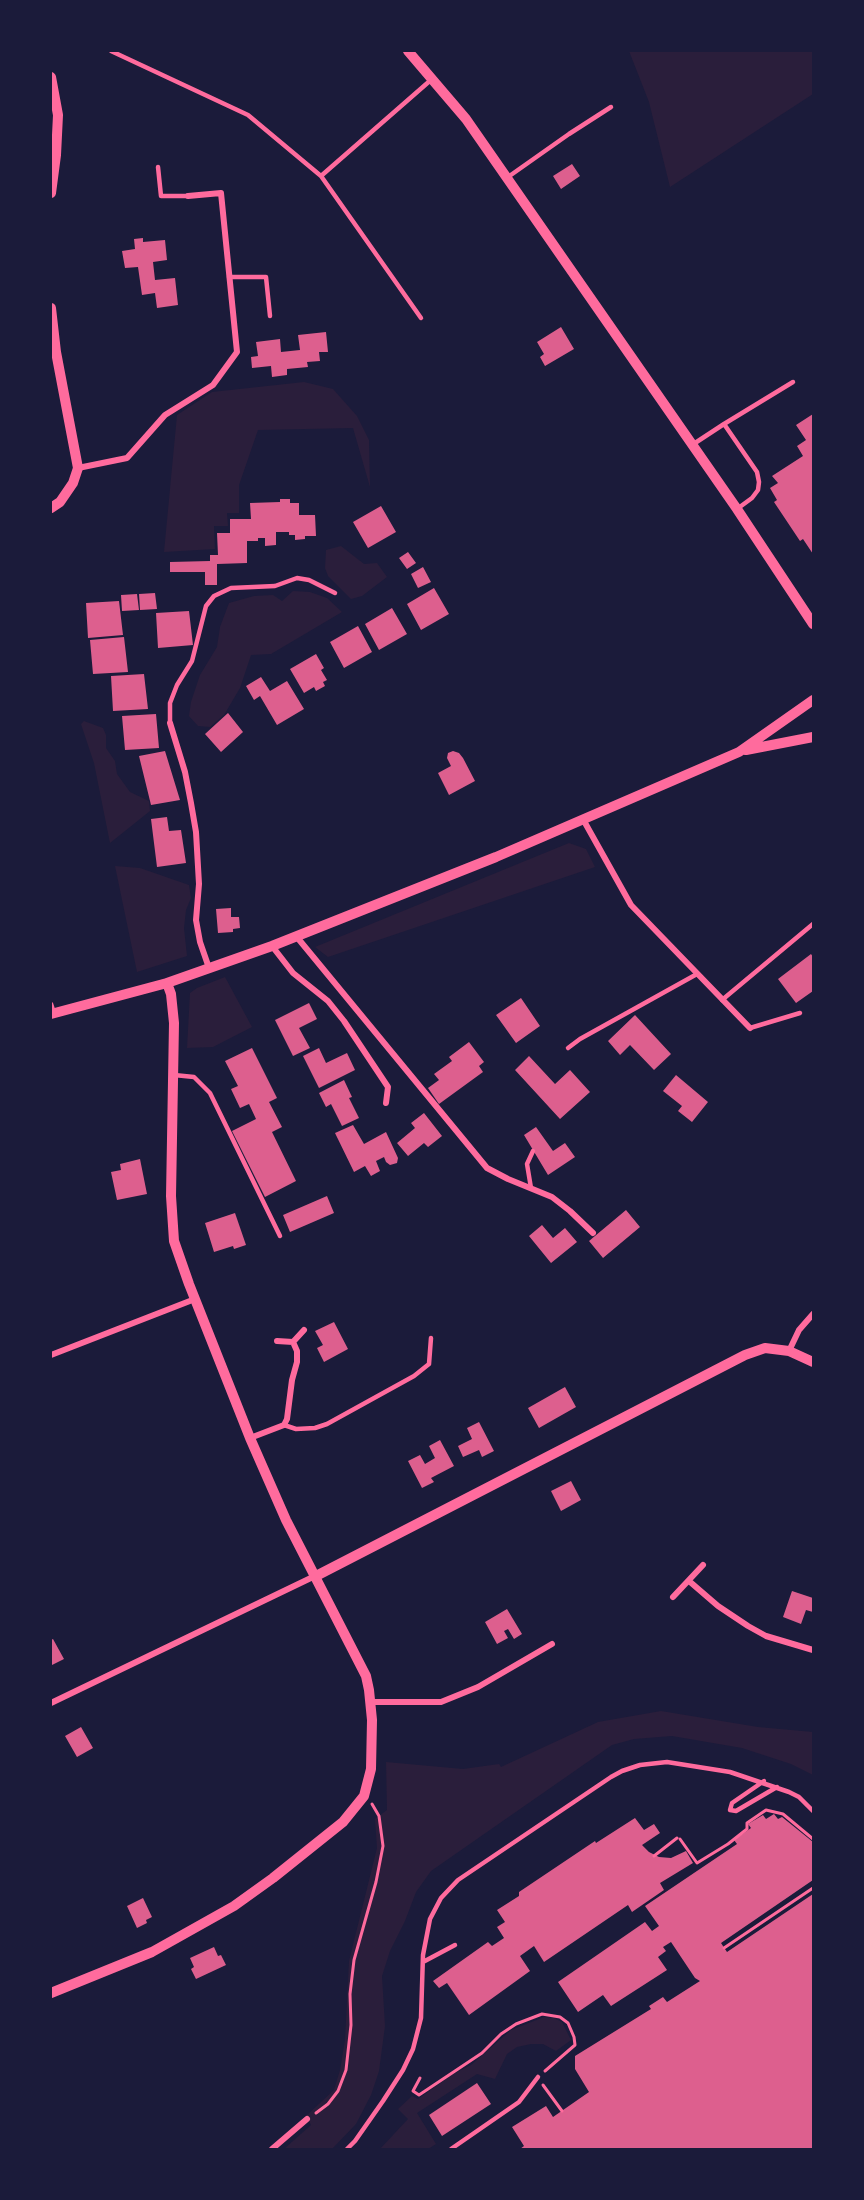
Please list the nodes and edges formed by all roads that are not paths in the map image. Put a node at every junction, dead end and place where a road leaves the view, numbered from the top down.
1 (111, 51) edge
2 (408, 51) edge
3 (51, 77) edge
4 (433, 79) junction
5 (611, 107) dead end
6 (158, 167) dead end
7 (321, 176) junction
8 (506, 178) junction
9 (51, 193) edge
10 (188, 196) joint
11 (229, 278) junction
12 (51, 309) edge
13 (270, 316) dead end
14 (421, 318) dead end
15 (793, 382) dead end
16 (724, 424) junction
17 (692, 445) junction
18 (78, 468) junction
19 (51, 508) edge
20 (737, 509) junction
21 (335, 593) dead end
22 (813, 624) edge
23 (813, 700) edge
24 (170, 723) joint
25 (813, 737) edge
26 (739, 752) junction
27 (584, 821) junction
28 (813, 924) edge
29 (296, 936) junction
30 (272, 946) junction
31 (209, 968) junction
32 (697, 974) junction
33 (167, 983) junction
34 (722, 1000) junction
35 (52, 1010) edge
36 (800, 1013) dead end
37 (750, 1028) joint
38 (568, 1048) dead end
39 (173, 1075) junction
40 (386, 1103) dead end
41 (533, 1151) dead end
42 (531, 1189) junction
43 (593, 1233) dead end
44 (280, 1236) dead end
45 (195, 1299) junction
46 (813, 1314) edge
47 (304, 1330) dead end
48 (431, 1338) dead end
49 (276, 1341) dead end
50 (293, 1342) junction
51 (789, 1351) junction
52 (51, 1355) edge
53 (813, 1362) edge
54 (284, 1425) junction
55 (249, 1438) junction
56 (703, 1565) dead end
57 (316, 1576) junction
58 (689, 1581) junction
59 (673, 1597) dead end
60 (552, 1644) dead end
61 (813, 1650) edge
62 (371, 1702) junction
63 (51, 1703) edge
64 (764, 1781) junction
65 (777, 1787) junction
66 (813, 1811) edge
67 (455, 1945) dead end
68 (423, 1962) junction
69 (51, 1993) edge
70 (538, 2077) road end
71 (308, 2120) road end
72 (272, 2149) edge
73 (347, 2149) edge
74 (451, 2149) edge

1 - 7 lane
2 - 4 street
3 - 9 street
4 - 7 lane
4 - 8 street
5 - 8 lane
6 - 10 lane
7 - 14 lane
8 - 17 street
10 - 11 street
11 - 13 lane
11 - 18 street
12 - 18 street
15 - 16 lane
16 - 17 lane
16 - 20 lane
17 - 20 street
18 - 19 street
20 - 22 street
21 - 24 lane
23 - 26 street
24 - 31 street
25 - 26 street
26 - 27 street
27 - 29 street
27 - 32 street
28 - 34 lane
29 - 30 street
29 - 42 street
30 - 31 street
30 - 40 street
31 - 33 street
32 - 34 street
32 - 38 lane
33 - 35 street
33 - 39 street
34 - 37 street
36 - 37 lane
39 - 44 lane
39 - 45 street
41 - 42 lane
42 - 43 street
45 - 52 street
45 - 55 street
46 - 51 street
47 - 50 street
48 - 54 lane
49 - 50 street
50 - 54 street
51 - 53 street
51 - 57 street
54 - 55 street
55 - 57 street
56 - 58 street
57 - 62 street
57 - 63 street
58 - 59 street
58 - 61 street
60 - 62 street
62 - 69 street
64 - 65 lane
64 - 65 lane
64 - 68 lane
65 - 66 lane
67 - 68 lane
68 - 73 lane
70 - 74 lane
71 - 72 street

